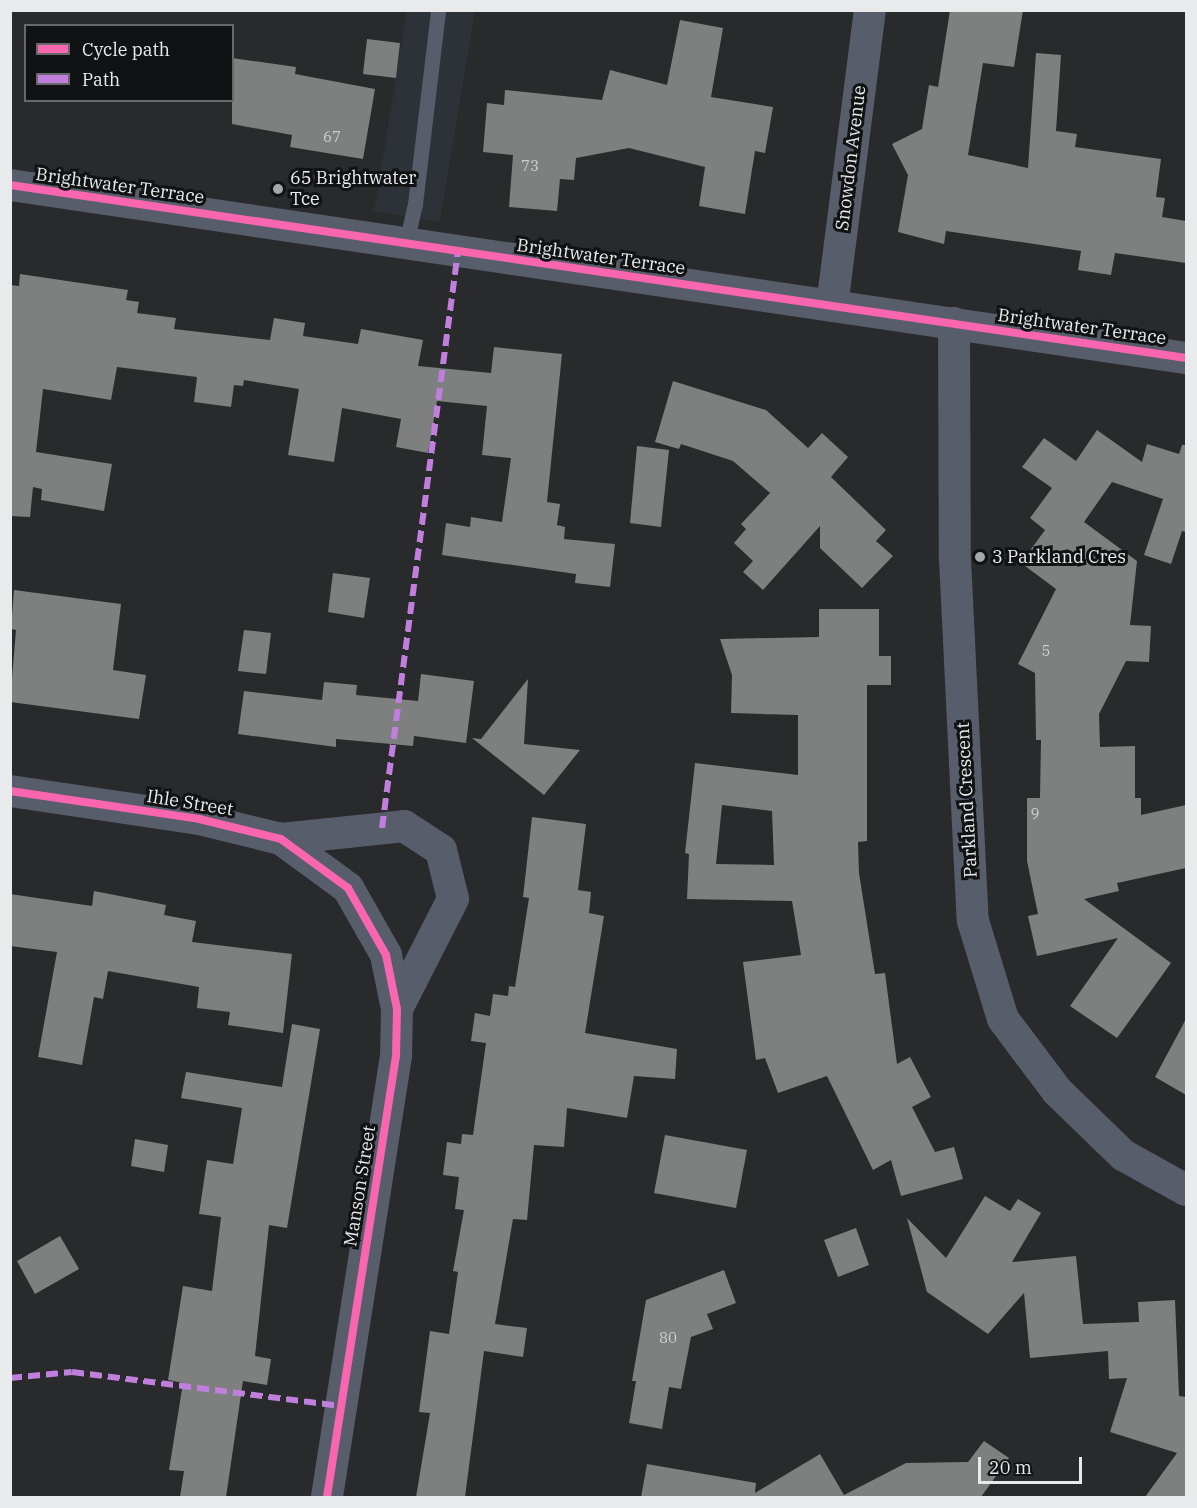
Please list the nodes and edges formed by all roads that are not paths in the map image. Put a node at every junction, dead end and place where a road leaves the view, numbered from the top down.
1 (438, 10) edge
2 (870, 10) edge
3 (10, 185) edge
4 (406, 243) junction
5 (832, 306) junction
6 (954, 323) junction
7 (1186, 358) edge
8 (10, 791) edge
9 (281, 839) junction
10 (348, 888) joint
11 (397, 1009) junction
12 (1186, 1190) edge
13 (327, 1497) edge

1 - 4 lane
2 - 5 street, Snowdon Avenue
3 - 4 street, Brightwater Terrace
4 - 5 street, Brightwater Terrace
5 - 6 street, Brightwater Terrace
6 - 7 street, Brightwater Terrace
6 - 12 street, Parkland Crescent
8 - 9 street, Ihle Street
9 - 10 street, Ihle Street
9 - 11 street
10 - 11 street, Manson Street
11 - 13 street, Manson Street

